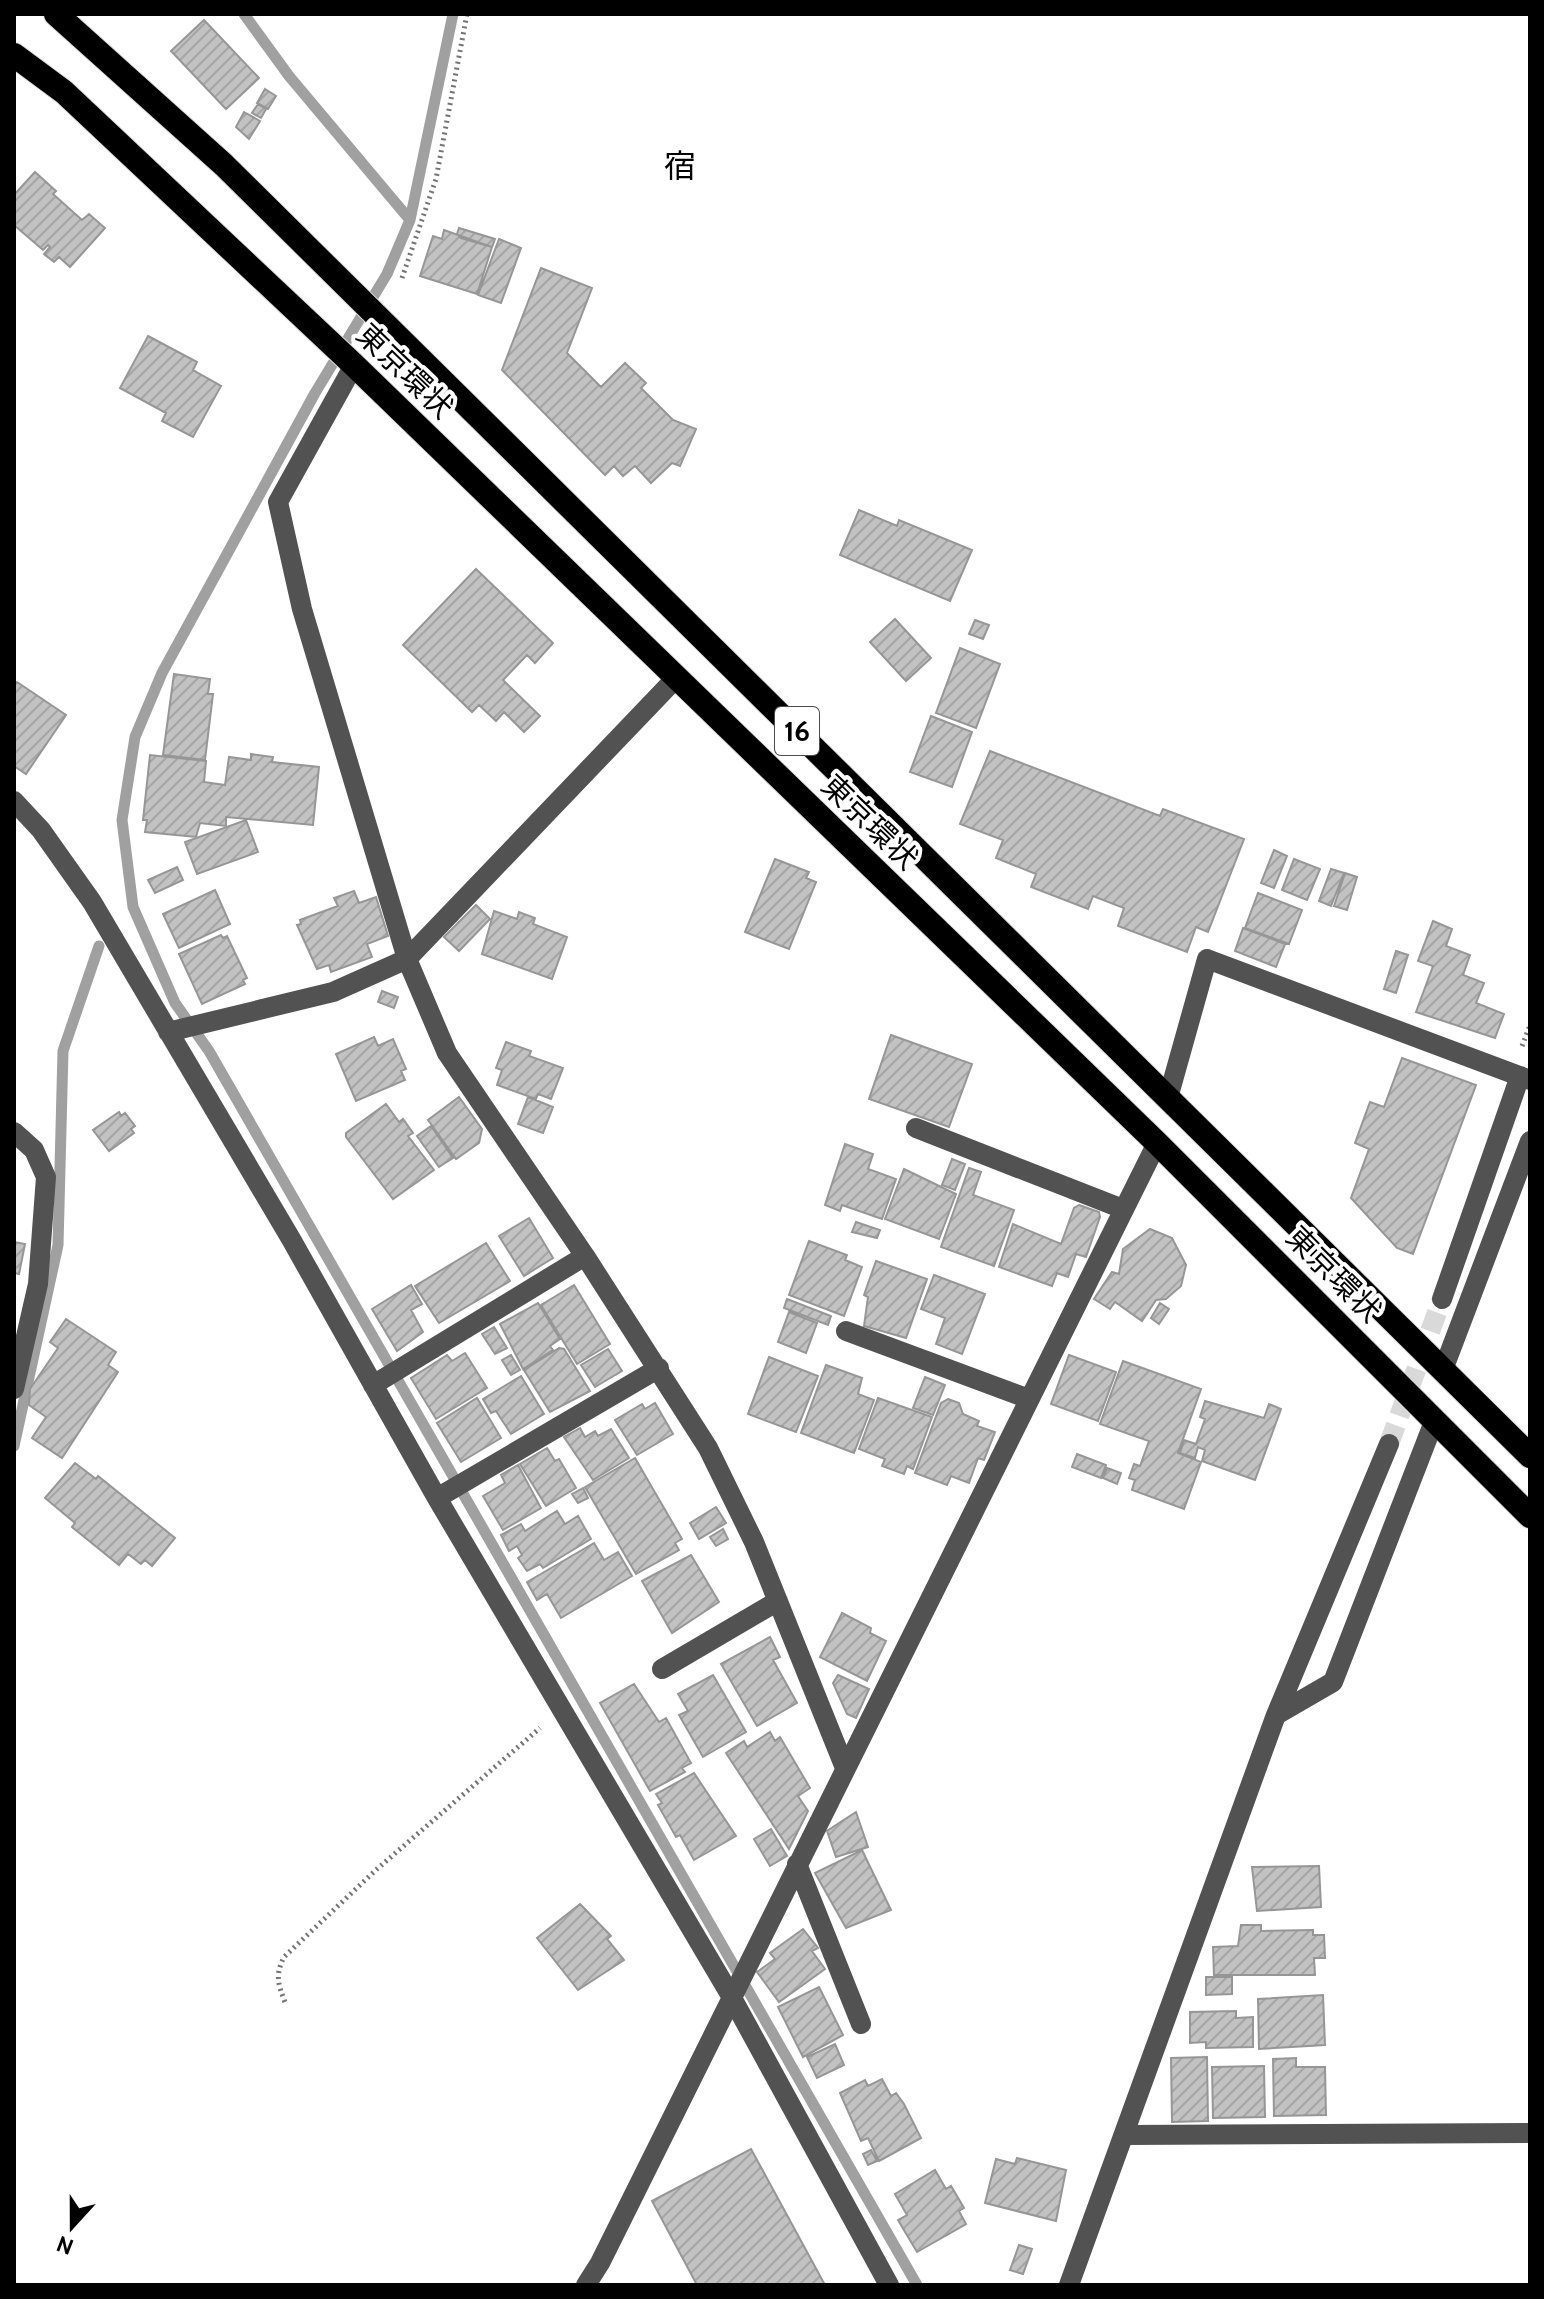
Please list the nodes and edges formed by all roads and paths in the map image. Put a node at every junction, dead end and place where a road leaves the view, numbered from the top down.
1 (56, 14) edge
2 (467, 14) edge
3 (14, 55) edge
4 (402, 278) dead end
5 (354, 365) junction
6 (676, 678) junction
7 (14, 801) edge
8 (407, 959) junction
9 (168, 1032) junction
10 (1525, 1078) edge
11 (1168, 1098) junction
12 (916, 1128) dead end
13 (14, 1132) edge
14 (1530, 1141) edge
15 (1157, 1143) junction
16 (1123, 1209) junction
17 (585, 1256) junction
18 (1442, 1299) tunnel mouth
19 (846, 1331) dead end
20 (659, 1368) junction
21 (1443, 1370) junction
22 (388, 1376) junction
23 (14, 1389) edge
24 (1029, 1399) junction
25 (1435, 1419) junction
26 (1389, 1444) tunnel mouth
27 (1530, 1456) edge
28 (453, 1489) junction
29 (1530, 1516) edge
30 (778, 1601) junction
31 (662, 1669) dead end
32 (562, 1710) junction
33 (1276, 1715) junction
34 (845, 1768) junction
35 (797, 1864) junction
36 (731, 1996) junction
37 (285, 2002) dead end
38 (861, 2024) dead end
39 (1530, 2133) edge
40 (1124, 2135) junction
41 (586, 2285) edge
42 (889, 2285) edge
43 (1069, 2285) edge

1 - 11 highway, 東京環状 / 16
2 - 4 path
3 - 5 highway, 東京環状 / 16
5 - 6 highway, 東京環状 / 16
5 - 8 street
6 - 8 street
6 - 15 highway, 東京環状 / 16
7 - 9 street
8 - 9 street
8 - 17 street
9 - 22 street
10 - 11 street
10 - 18 street
11 - 21 highway, 東京環状 / 16
12 - 16 street
13 - 23 street
14 - 21 street
15 - 16 street
15 - 25 highway, 東京環状 / 16
16 - 24 street
17 - 20 street
17 - 22 street
19 - 24 street
20 - 28 street
20 - 30 street
21 - 27 highway, 東京環状 / 16
22 - 28 street
24 - 34 street
25 - 29 highway, 東京環状 / 16
25 - 33 street
26 - 33 street
28 - 32 street
30 - 31 street
30 - 34 street
32 - 36 street
32 - 37 path
33 - 40 street
34 - 35 street
35 - 36 street
35 - 38 street
36 - 41 street
36 - 42 street
39 - 40 street
40 - 43 street

